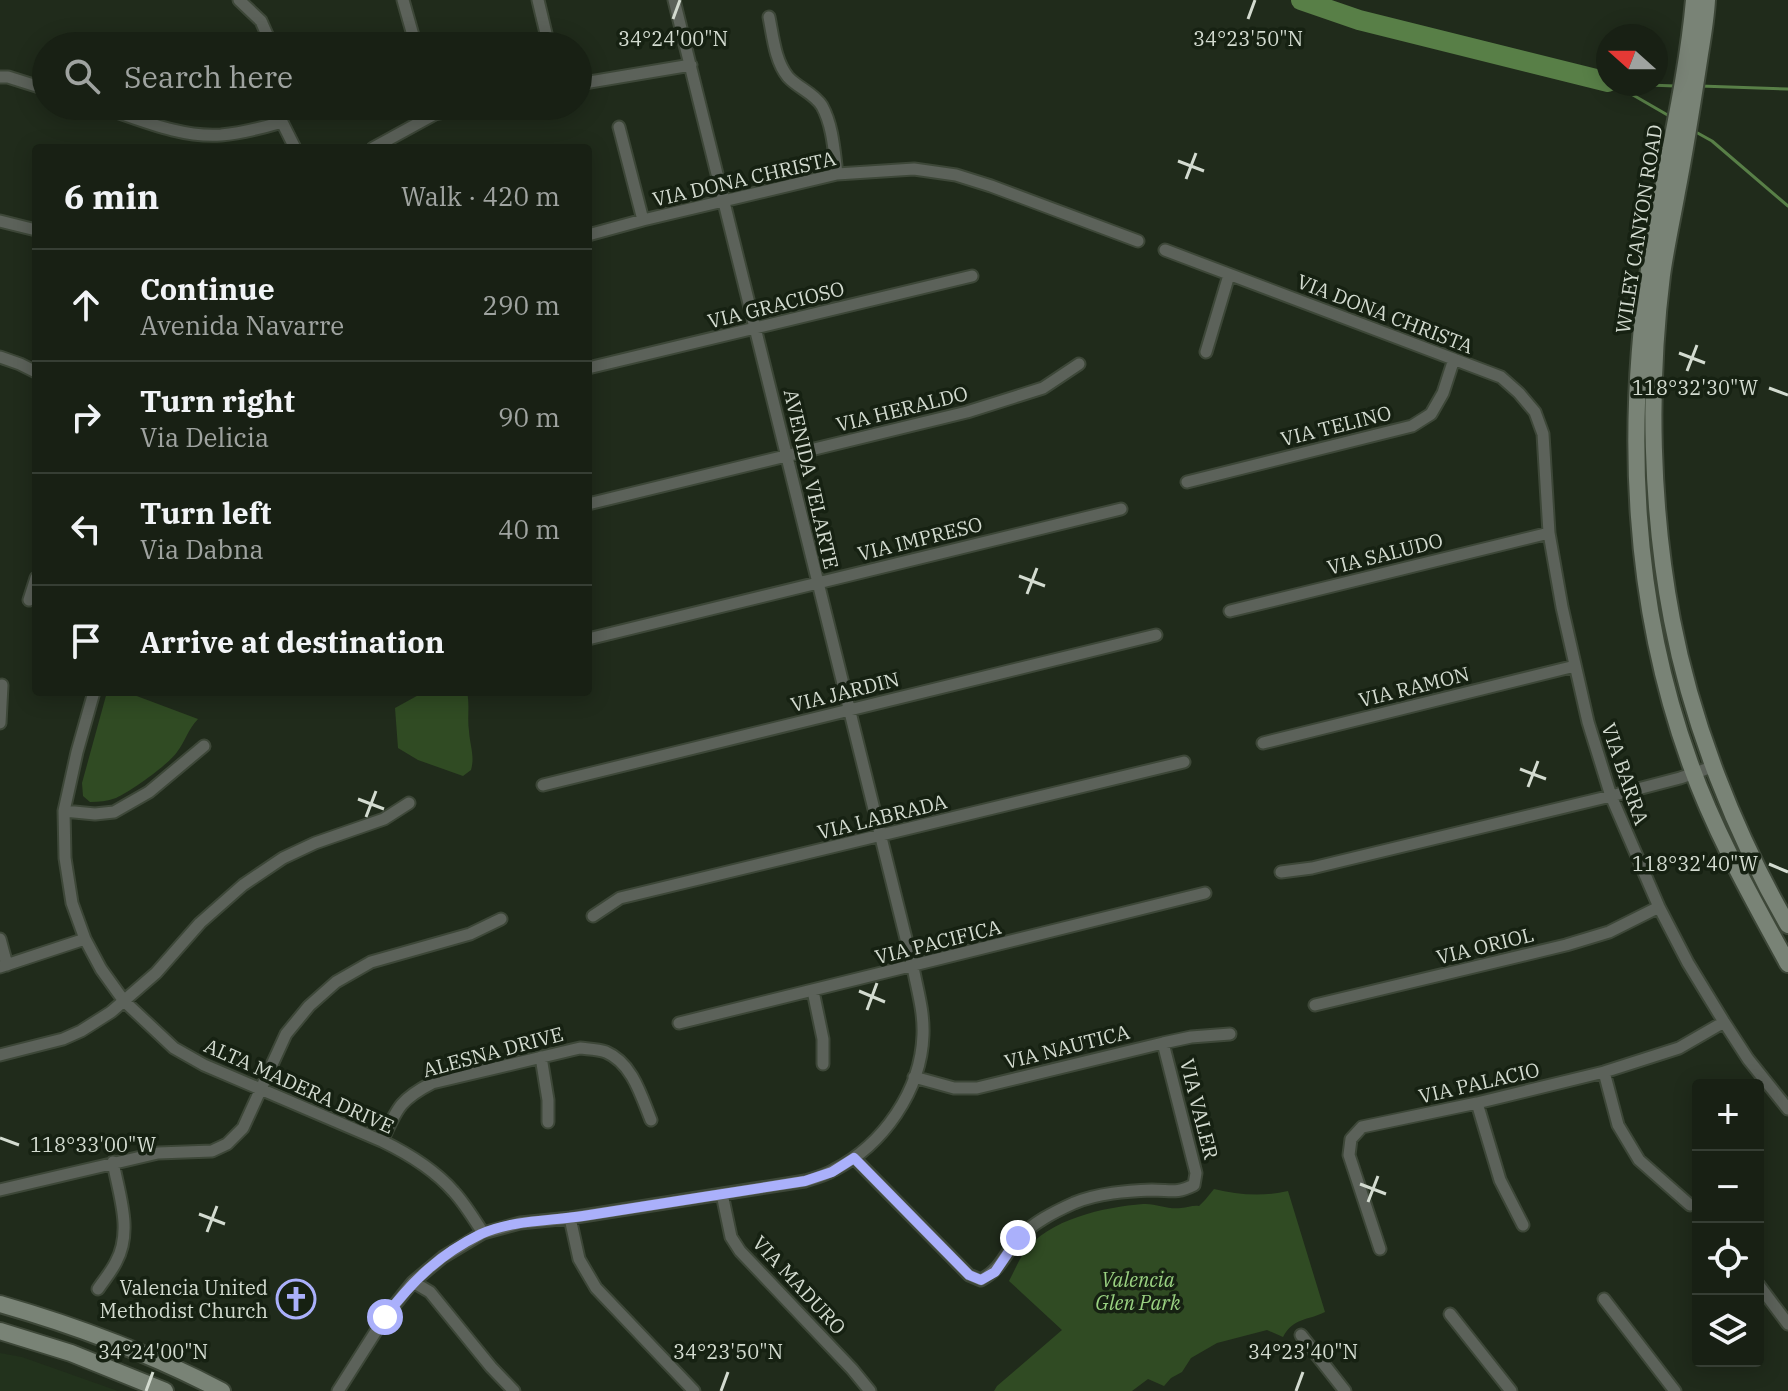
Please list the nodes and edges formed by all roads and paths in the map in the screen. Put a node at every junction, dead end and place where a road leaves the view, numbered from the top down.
1 (239, 0) edge
2 (403, 0) edge
3 (538, 0) edge
4 (674, 0) edge
5 (1694, 0) edge
6 (1707, 0) edge
7 (769, 17) dead end
8 (266, 32) edge
9 (412, 32) edge
10 (546, 32) edge
11 (691, 65) junction
12 (0, 77) edge
13 (592, 82) edge
14 (32, 85) edge
15 (142, 120) edge
16 (418, 120) edge
17 (282, 122) joint
18 (619, 127) dead end
19 (293, 144) edge
20 (379, 144) edge
21 (837, 174) junction
22 (724, 201) junction
23 (643, 220) junction
24 (0, 221) edge
25 (32, 229) edge
26 (592, 234) edge
27 (1138, 241) dead end
28 (1165, 250) dead end
29 (1657, 265) junction
30 (1229, 275) junction
31 (972, 276) dead end
32 (757, 329) junction
33 (1206, 352) dead end
34 (0, 357) edge
35 (1454, 359) junction
36 (1079, 364) dead end
37 (592, 367) edge
38 (32, 370) edge
39 (1535, 412) joint
40 (787, 456) junction
41 (1187, 482) dead end
42 (592, 503) edge
43 (1121, 509) dead end
44 (1549, 533) junction
45 (818, 582) junction
46 (32, 591) edge
47 (29, 600) dead end
48 (1230, 611) dead end
49 (1156, 635) dead end
50 (592, 638) edge
51 (1575, 666) junction
52 (2, 685) dead end
53 (93, 696) edge
54 (848, 710) junction
55 (0, 723) edge
56 (1263, 743) dead end
57 (204, 746) dead end
58 (1184, 762) dead end
59 (1715, 766) junction
60 (1694, 773) junction
61 (543, 785) dead end
62 (1611, 796) junction
63 (409, 803) dead end
64 (64, 811) junction
65 (880, 837) junction
66 (1281, 872) dead end
67 (1205, 893) dead end
68 (1659, 907) junction
69 (593, 916) dead end
70 (501, 919) dead end
71 (1788, 925) edge
72 (0, 939) edge
73 (85, 939) junction
74 (1788, 964) edge
75 (3, 966) edge
76 (913, 967) junction
77 (813, 991) junction
78 (124, 1001) junction
79 (1315, 1005) dead end
80 (1724, 1022) junction
81 (679, 1023) dead end
82 (1230, 1034) dead end
83 (1163, 1043) junction
84 (0, 1055) edge
85 (541, 1057) junction
86 (823, 1064) dead end
87 (1604, 1072) junction
88 (914, 1077) junction
89 (260, 1090) junction
90 (1477, 1103) junction
91 (1788, 1109) edge
92 (651, 1120) dead end
93 (548, 1122) dead end
94 (382, 1141) junction
95 (854, 1158) junction
96 (113, 1162) junction
97 (0, 1190) edge
98 (722, 1194) junction
99 (1690, 1205) dead end
100 (570, 1218) junction
101 (1523, 1225) dead end
102 (483, 1233) junction
103 (1380, 1249) dead end
104 (413, 1282) junction
105 (98, 1289) dead end
106 (1764, 1292) edge
107 (1604, 1299) dead end
108 (0, 1304) edge
109 (1450, 1314) dead end
110 (1788, 1324) edge
111 (0, 1331) edge
112 (1301, 1335) dead end
113 (165, 1391) edge
114 (222, 1391) edge
115 (338, 1391) edge
116 (514, 1391) edge
117 (694, 1391) edge
118 (870, 1391) edge
119 (1345, 1391) edge
120 (1511, 1391) edge
121 (1675, 1391) edge

1 - 8 street
2 - 9 street
3 - 10 street
4 - 11 street, AVENIDA VELARTE
5 - 29 main road, WILEY CANYON ROAD
6 - 29 main road, WILEY CANYON ROAD
7 - 21 street
11 - 13 street
11 - 22 street, AVENIDA VELARTE
12 - 14 street
15 - 17 street
16 - 20 street
17 - 19 street
18 - 23 street
21 - 22 street, VIA DONA CHRISTA
21 - 27 street, VIA DONA CHRISTA
22 - 23 street, VIA DONA CHRISTA
22 - 32 street, AVENIDA VELARTE
23 - 26 street, VIA DONA CHRISTA
24 - 25 street
28 - 30 street, VIA DONA CHRISTA
29 - 59 main road, WILEY CANYON ROAD
29 - 60 main road, WILEY CANYON ROAD
30 - 33 street
30 - 35 street, VIA DONA CHRISTA
31 - 32 street, VIA GRACIOSO
32 - 37 street, VIA GRACIOSO
32 - 40 street, AVENIDA VELARTE
34 - 38 street
35 - 39 street, VIA DONA CHRISTA
35 - 41 street, VIA TELINO
36 - 40 street, VIA HERALDO
39 - 44 street, VIA BARRA
40 - 42 street, VIA HERALDO
40 - 45 street, AVENIDA VELARTE
43 - 45 street, VIA IMPRESO
44 - 48 street, VIA SALUDO
44 - 51 street, VIA BARRA
45 - 50 street, VIA IMPRESO
45 - 54 street, AVENIDA VELARTE
46 - 47 street
49 - 54 street, VIA JARDIN
51 - 56 street, VIA RAMON
51 - 62 street, VIA BARRA
52 - 55 street
53 - 64 street, ALTA MADERA DRIVE
54 - 61 street, VIA JARDIN
54 - 65 street, AVENIDA VELARTE
57 - 64 street
58 - 65 street, VIA LABRADA
59 - 60 street
59 - 71 main road, WILEY CANYON ROAD
60 - 62 street
60 - 74 main road, WILEY CANYON ROAD
62 - 66 street
62 - 68 street, VIA BARRA
63 - 78 street
64 - 73 street, ALTA MADERA DRIVE
65 - 69 street, VIA LABRADA
65 - 76 street, AVENIDA VELARTE
67 - 76 street, VIA PACIFICA
68 - 79 street, VIA ORIOL
68 - 80 street, VIA BARRA
70 - 89 street
72 - 75 street
73 - 75 street
73 - 78 street, ALTA MADERA DRIVE
76 - 77 street, VIA PACIFICA
76 - 88 street, AVENIDA VELARTE
77 - 81 street, VIA PACIFICA
77 - 86 street
78 - 84 street
78 - 89 street, ALTA MADERA DRIVE
80 - 87 street, VIA PALACIO
80 - 91 street, VIA BARRA
82 - 83 street, VIA NAUTICA
83 - 88 street, VIA NAUTICA
83 - 95 street, VIA VALER
85 - 92 street, ALESNA DRIVE
85 - 93 street
85 - 94 street, ALESNA DRIVE
87 - 90 street, VIA PALACIO
87 - 99 street
88 - 95 street, AVENIDA VELARTE
89 - 94 street, ALTA MADERA DRIVE
89 - 96 street
90 - 101 street
90 - 103 street, VIA PALACIO
94 - 102 street, ALTA MADERA DRIVE
95 - 98 street, AVENIDA VELARTE
96 - 97 street
96 - 105 street
98 - 100 street, AVENIDA VELARTE
98 - 118 street, VIA MADURO
100 - 102 street, AVENIDA VELARTE
100 - 117 street
102 - 104 street, AVENIDA VELARTE
104 - 115 street, AVENIDA VELARTE
104 - 116 street
106 - 110 street
107 - 121 street
108 - 114 main road
109 - 120 street
111 - 113 main road
112 - 119 street

